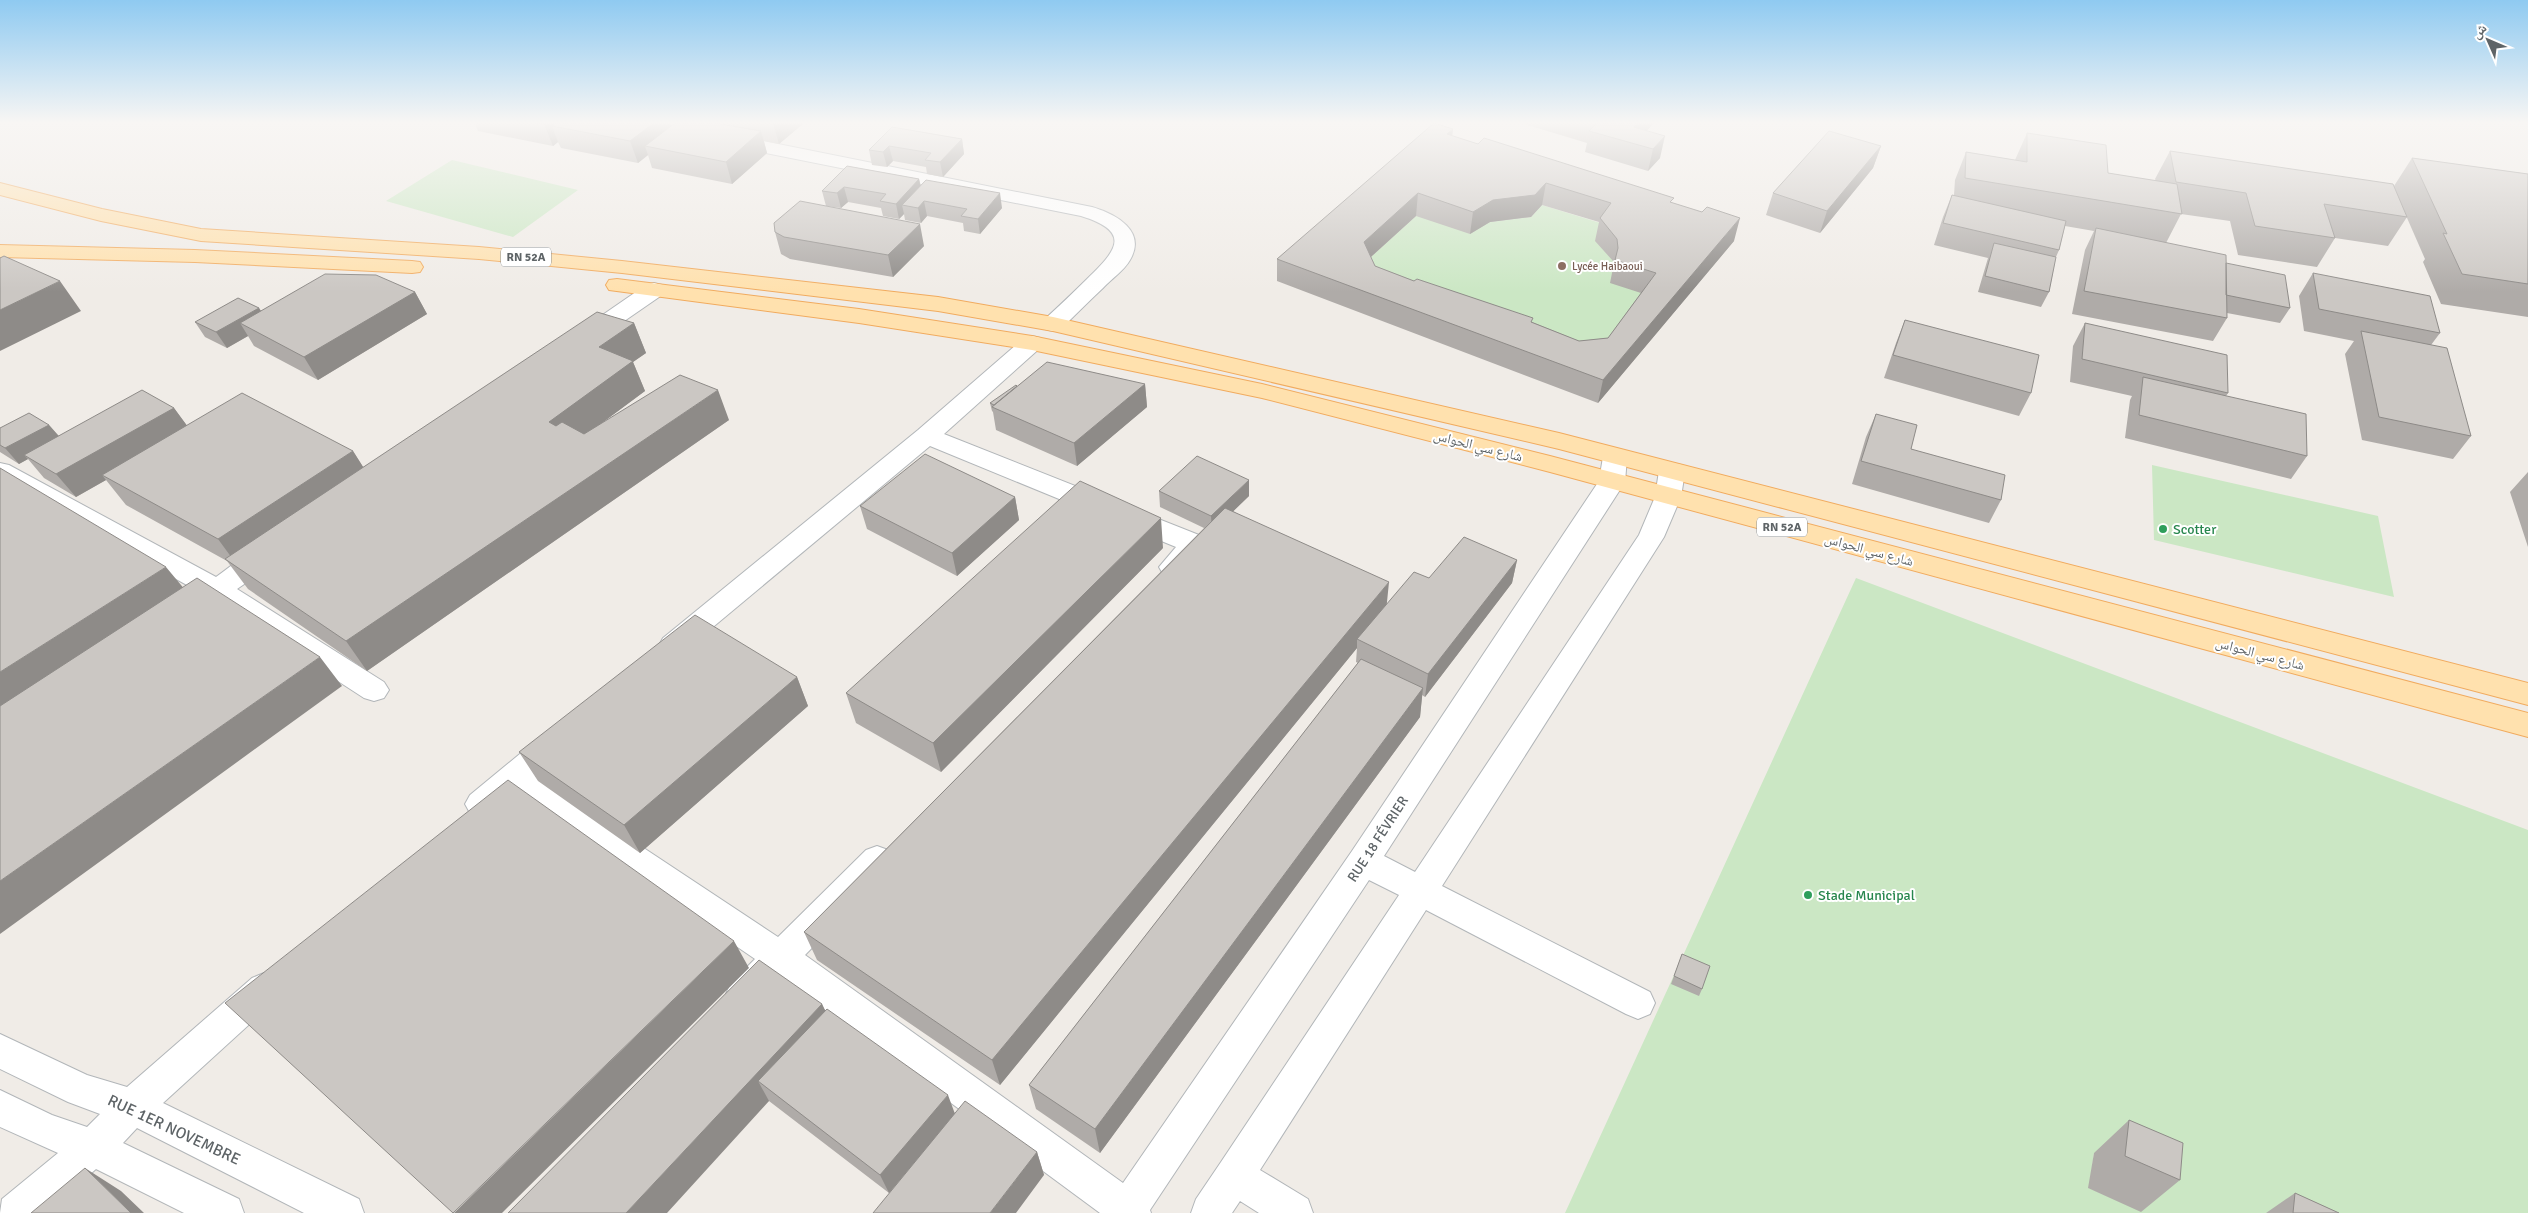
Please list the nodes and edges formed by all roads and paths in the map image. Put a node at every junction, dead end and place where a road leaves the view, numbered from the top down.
1 (926, 180) edge
2 (0, 189) edge
3 (0, 251) edge
4 (654, 290) junction
5 (1042, 334) junction
6 (564, 352) edge
7 (927, 436) junction
8 (0, 470) edge
9 (1614, 470) junction
10 (1670, 484) junction
11 (292, 539) edge
12 (1153, 586) edge
13 (218, 590) junction
14 (169, 623) edge
15 (650, 664) edge
16 (374, 690) dead end
17 (2528, 694) edge
18 (2528, 725) edge
19 (574, 727) edge
20 (512, 777) junction
21 (459, 822) edge
22 (899, 838) edge
23 (1363, 861) junction
24 (1420, 890) junction
25 (779, 956) junction
26 (286, 970) edge
27 (1638, 1003) dead end
28 (725, 1013) edge
29 (0, 1051) edge
30 (132, 1107) junction
31 (0, 1108) edge
32 (93, 1148) junction
33 (1234, 1175) junction
34 (326, 1209) edge
35 (1128, 1212) edge
36 (16, 1213) edge
37 (225, 1213) edge
38 (1210, 1213) edge
39 (1294, 1213) edge

1 - 5 street
2 - 5 main road, RN 52A
3 - 4 main road, RN 52A
4 - 5 main road, RN 52A
4 - 6 street
5 - 7 street
5 - 9 main road, شارع سي الحواس / RN 52A
7 - 12 street
7 - 15 street
8 - 13 street
9 - 10 main road, شارع سي الحواس / RN 52A
9 - 23 street, RUE 18 FÉVRIER
10 - 17 main road, شارع سي الحواس / RN 52A
10 - 18 main road, شارع سي الحواس / RN 52A
10 - 24 street
11 - 13 street
13 - 14 street
13 - 16 street
19 - 20 street
20 - 21 street
20 - 25 street
22 - 25 street
23 - 24 street
23 - 35 street, RUE 18 FÉVRIER
24 - 27 street
24 - 33 street
25 - 28 street
25 - 35 street
26 - 30 street
29 - 30 street, RUE 1ER NOVEMBRE
30 - 32 street
30 - 34 street, RUE 1ER NOVEMBRE
31 - 32 street
32 - 36 street
32 - 37 street
33 - 38 street
33 - 39 street

